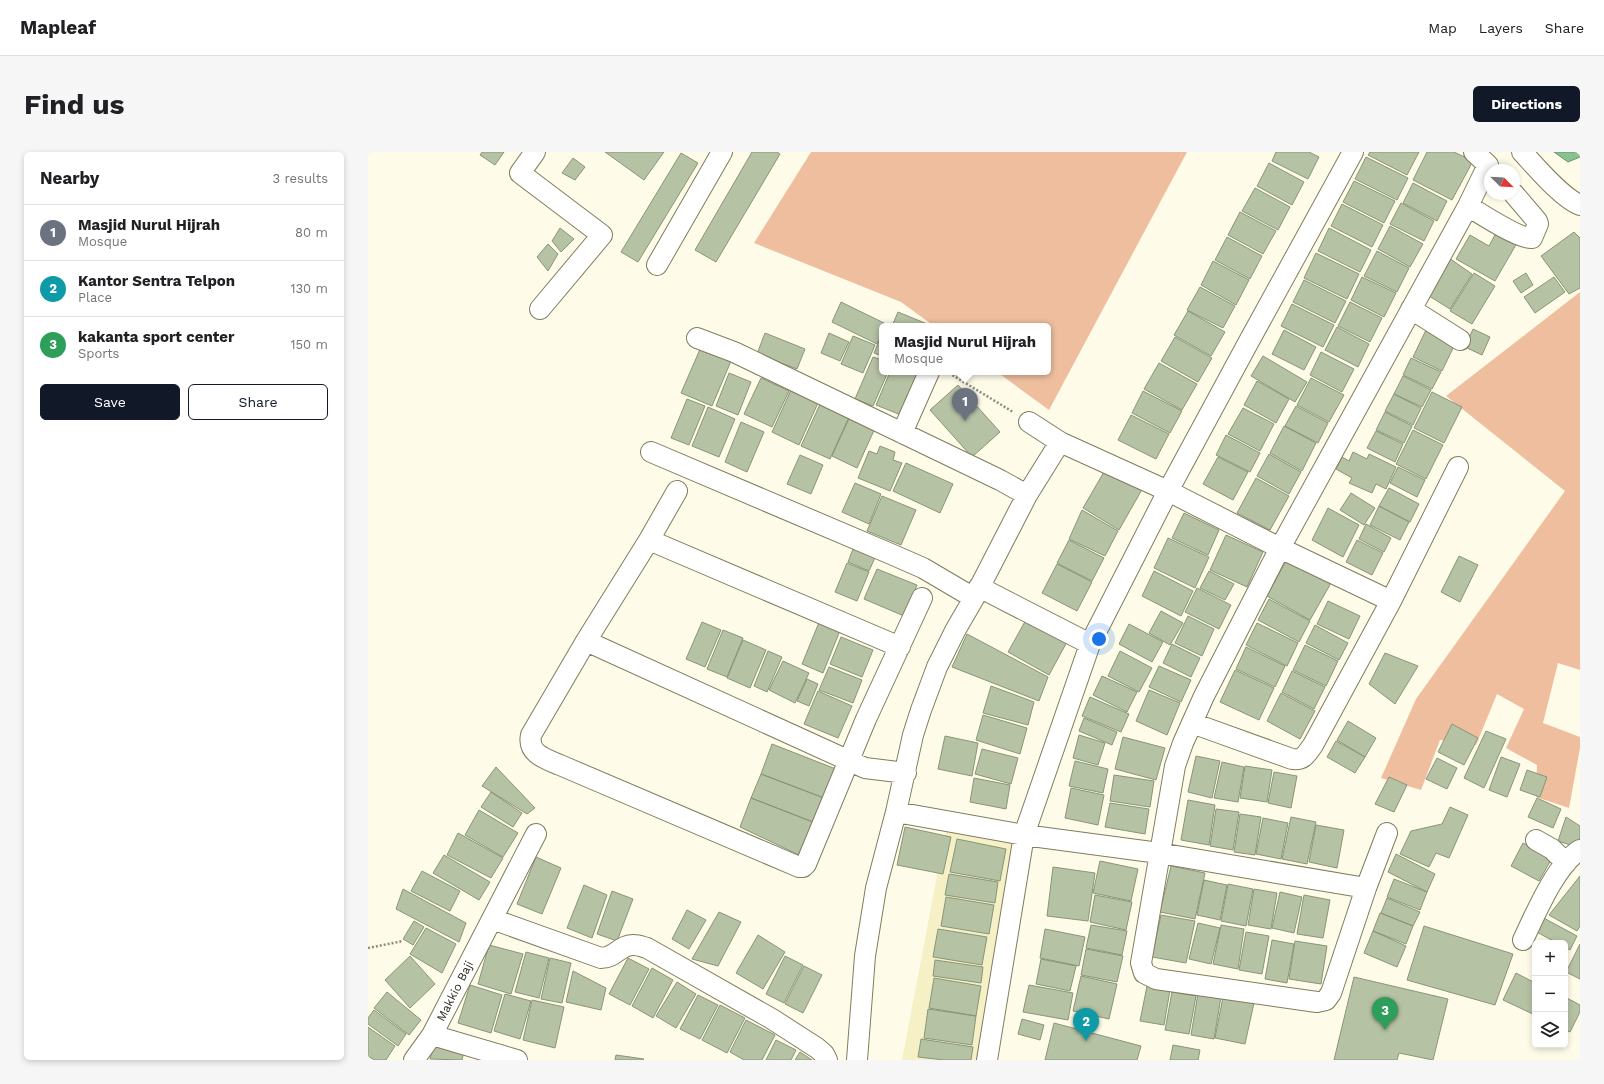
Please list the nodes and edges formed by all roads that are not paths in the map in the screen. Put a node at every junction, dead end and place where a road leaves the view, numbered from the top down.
1 (535, 152) edge
2 (721, 152) edge
3 (1353, 152) edge
4 (1522, 152) edge
5 (1485, 162) edge
6 (1519, 200) edge
7 (1580, 205) edge
8 (1468, 206) junction
9 (657, 265) dead end
10 (540, 308) dead end
11 (1411, 309) junction
12 (697, 338) dead end
13 (1460, 340) dead end
14 (928, 375) edge
15 (1029, 422) road end
16 (902, 433) junction
17 (1055, 438) junction
18 (651, 452) dead end
19 (1458, 467) dead end
20 (1015, 488) junction
21 (678, 491) dead end
22 (1168, 491) junction
23 (649, 540) junction
24 (1280, 548) junction
25 (973, 593) junction
26 (922, 598) dead end
27 (1391, 601) junction
28 (586, 641) junction
29 (1090, 644) junction
30 (900, 647) junction
31 (1192, 723) junction
32 (857, 765) junction
33 (898, 773) junction
34 (896, 812) junction
35 (1387, 833) dead end
36 (536, 834) dead end
37 (1024, 835) junction
38 (1536, 840) dead end
39 (1159, 853) junction
40 (1573, 857) edge
41 (1366, 888) junction
42 (492, 919) junction
43 (1523, 940) dead end
44 (432, 1035) junction
45 (414, 1060) edge
46 (517, 1060) edge
47 (827, 1060) edge
48 (858, 1060) edge
49 (987, 1060) edge

1 - 10 street
2 - 9 street
3 - 22 street
4 - 7 street
5 - 8 street
6 - 8 street
8 - 11 street
11 - 13 street
11 - 24 street
12 - 16 street
14 - 16 street
15 - 17 street
16 - 20 street
17 - 20 street
17 - 22 street
18 - 25 street
19 - 27 street
20 - 25 street
21 - 23 street
22 - 24 street
22 - 29 street
23 - 28 street
23 - 30 street
24 - 27 street
24 - 31 street
25 - 29 street
25 - 33 street
26 - 30 street
27 - 31 street
28 - 32 street
28 - 32 street
29 - 37 street
30 - 32 street
31 - 39 street
32 - 33 street
33 - 34 street
34 - 37 street
34 - 48 street
35 - 41 street
36 - 42 street, Makkio Baji
37 - 39 street
37 - 49 street
38 - 40 street
39 - 41 street
39 - 41 street
40 - 43 street
42 - 44 street, Makkio Baji
42 - 47 street
44 - 45 street, Makkio Baji
44 - 46 street

